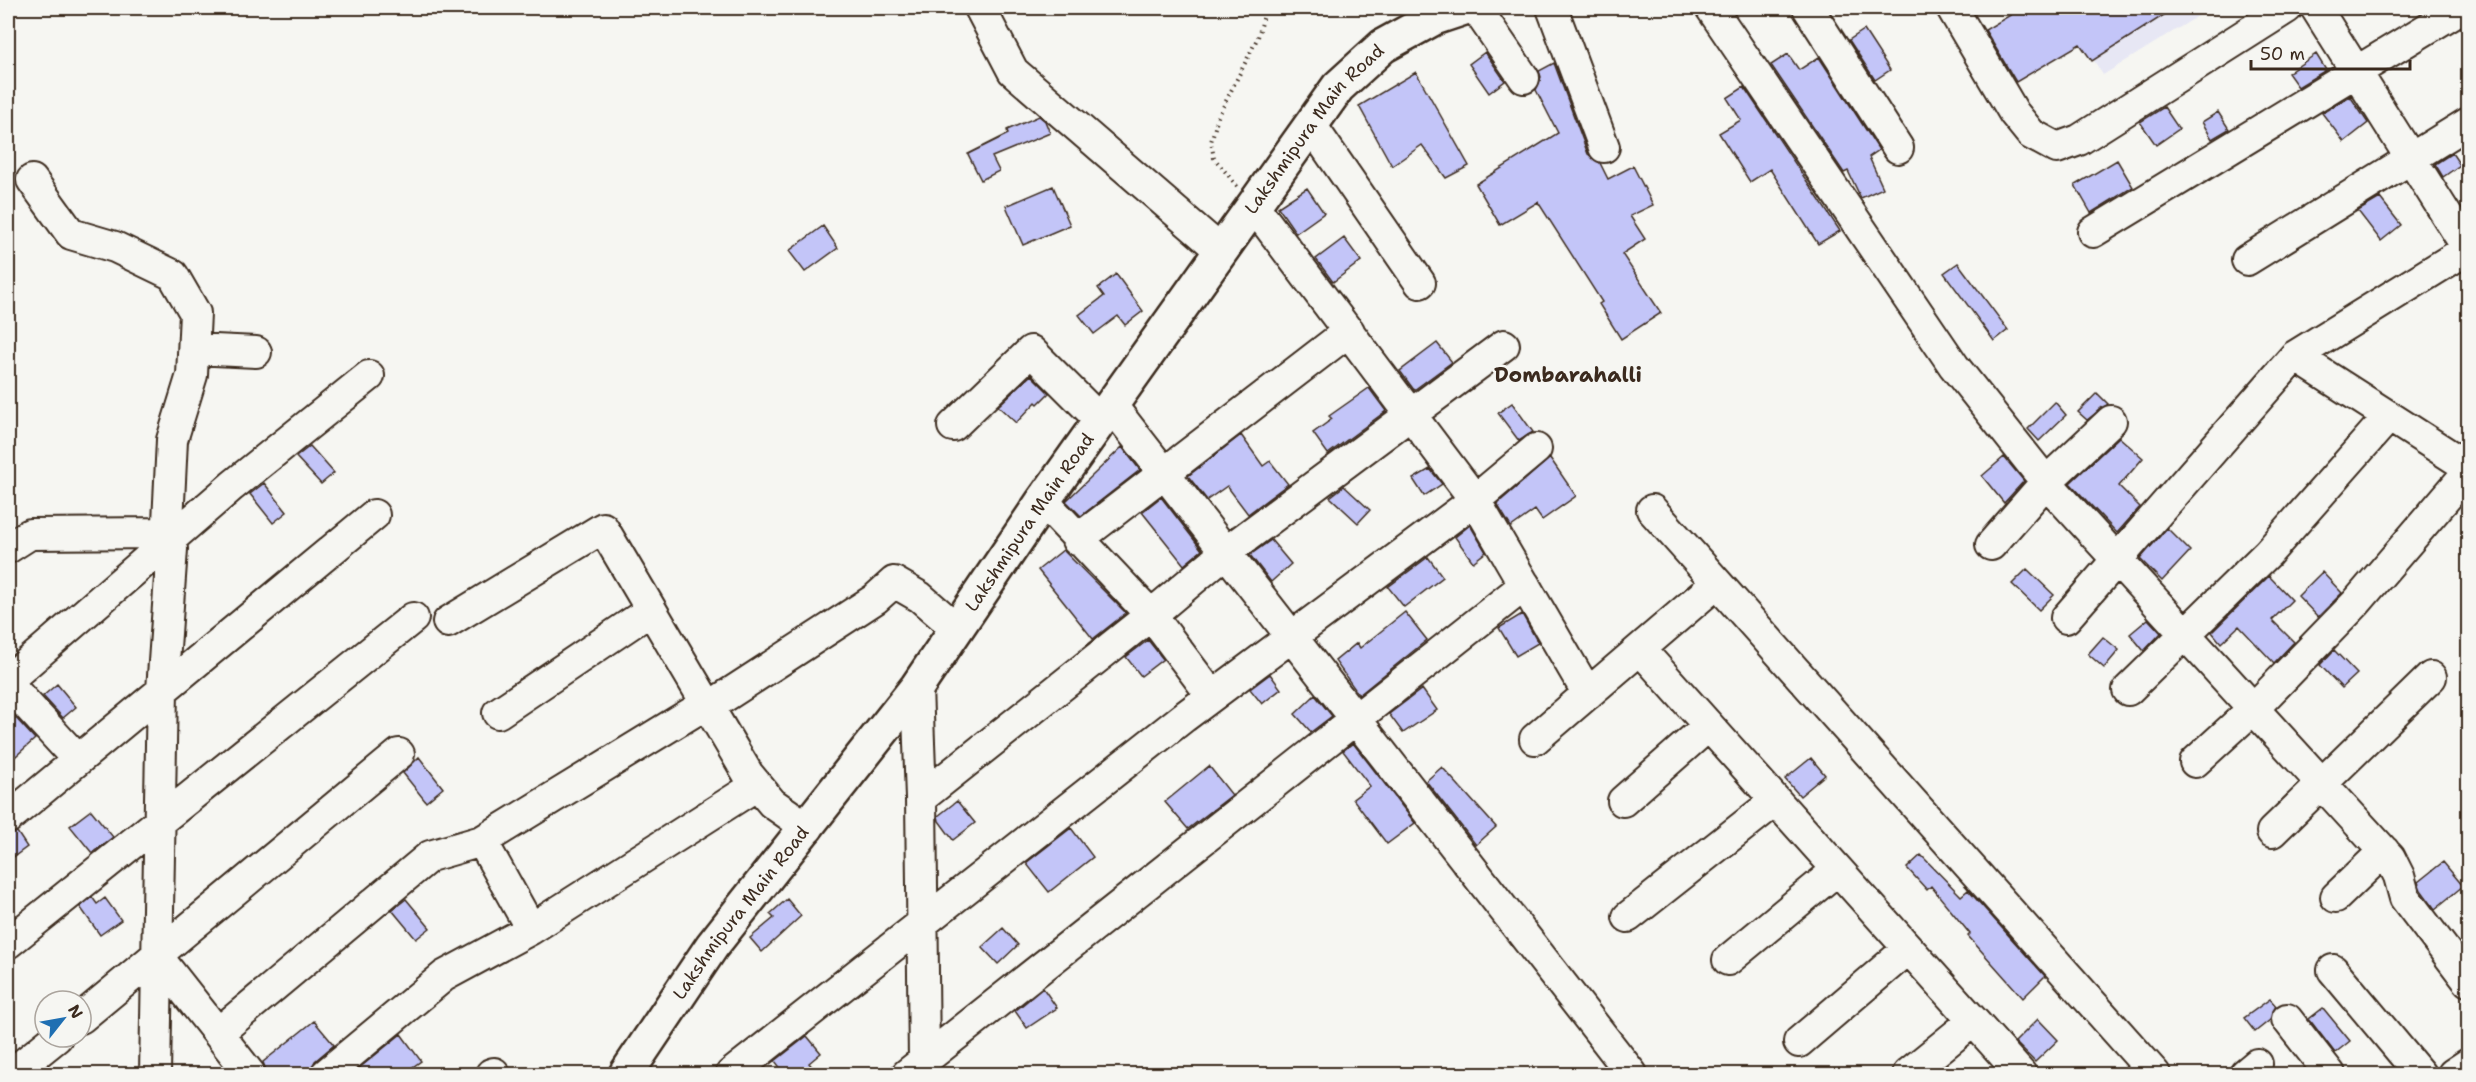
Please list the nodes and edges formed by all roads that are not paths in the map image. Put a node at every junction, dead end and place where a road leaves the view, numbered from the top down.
1 (980, 8) edge
2 (1464, 8) edge
3 (1476, 8) edge
4 (1552, 8) edge
5 (1711, 8) edge
6 (1808, 8) edge
7 (1952, 8) edge
8 (2288, 8) edge
9 (2316, 8) edge
10 (2461, 8) edge
11 (2357, 73) junction
12 (1524, 78) dead end
13 (2469, 123) edge
14 (1311, 125) junction
15 (1604, 147) dead end
16 (1898, 148) dead end
17 (2411, 158) junction
18 (32, 180) dead end
19 (1253, 205) junction
20 (2093, 232) dead end
21 (1220, 249) junction
22 (2468, 249) edge
23 (2247, 260) dead end
24 (1420, 283) dead end
25 (1348, 331) junction
26 (1504, 345) dead end
27 (194, 349) junction
28 (256, 352) dead end
29 (2295, 356) junction
30 (369, 376) dead end
31 (1107, 413) junction
32 (1412, 415) junction
33 (2389, 416) junction
34 (2111, 421) dead end
35 (953, 426) dead end
36 (1536, 449) dead end
37 (2469, 467) edge
38 (2469, 472) edge
39 (1164, 473) junction
40 (2046, 482) junction
41 (1475, 500) junction
42 (1043, 501) junction
43 (1652, 510) dead end
44 (374, 515) dead end
45 (1077, 540) junction
46 (166, 543) junction
47 (1991, 545) dead end
48 (8, 548) edge
49 (1226, 552) junction
50 (2116, 559) junction
51 (1717, 583) junction
52 (1525, 585) junction
53 (651, 610) junction
54 (1151, 615) junction
55 (413, 618) dead end
56 (2066, 618) dead end
57 (448, 622) dead end
58 (957, 629) junction
59 (2186, 635) junction
60 (1292, 636) junction
61 (1640, 649) junction
62 (2431, 677) dead end
63 (8, 682) edge
64 (917, 687) junction
65 (162, 690) junction
66 (2128, 690) dead end
67 (1588, 694) junction
68 (1212, 696) junction
69 (706, 704) junction
70 (2253, 709) junction
71 (498, 713) dead end
72 (1356, 717) junction
73 (1708, 726) junction
74 (1535, 739) dead end
75 (399, 754) dead end
76 (78, 760) junction
77 (2195, 762) dead end
78 (2322, 784) junction
79 (757, 785) junction
80 (921, 798) junction
81 (1623, 801) dead end
82 (1775, 801) junction
83 (8, 818) edge
84 (160, 821) junction
85 (808, 828) junction
86 (2272, 832) dead end
87 (482, 841) junction
88 (2384, 851) junction
89 (1837, 870) junction
90 (2336, 897) dead end
91 (1628, 917) dead end
92 (923, 921) junction
93 (531, 929) junction
94 (8, 943) edge
95 (1908, 949) junction
96 (157, 956) junction
97 (1728, 960) dead end
98 (2333, 970) dead end
99 (2469, 981) edge
100 (93, 1008) edge
101 (2287, 1019) dead end
102 (1972, 1021) junction
103 (218, 1033) junction
104 (1799, 1042) dead end
105 (42, 1049) edge
106 (2469, 1064) edge
107 (916, 1068) edge
108 (11, 1074) edge
109 (155, 1074) edge
110 (250, 1074) edge
111 (326, 1074) edge
112 (626, 1074) edge
113 (731, 1074) edge
114 (1632, 1074) edge
115 (1908, 1074) edge
116 (2020, 1074) edge
117 (2155, 1074) edge
118 (2330, 1074) edge
119 (2420, 1074) edge
120 (2453, 1074) edge

1 - 21 street
2 - 14 main road, Lakshmipura Main Road
3 - 12 street
4 - 15 street
5 - 40 street
6 - 16 street
7 - 8 street
9 - 11 street
10 - 11 street
11 - 17 street
11 - 20 street
13 - 17 street
14 - 19 main road, Lakshmipura Main Road
14 - 24 street
17 - 22 street
17 - 23 street
18 - 27 street
19 - 21 main road, Lakshmipura Main Road
19 - 25 street
21 - 31 main road, Lakshmipura Main Road
22 - 29 street
25 - 32 street
25 - 39 street
26 - 32 street
27 - 28 street
27 - 46 street
29 - 33 street
29 - 50 street
30 - 46 street
31 - 35 street
31 - 39 street
31 - 42 main road, Lakshmipura Main Road
32 - 41 street
32 - 49 street
33 - 37 street
33 - 59 street
34 - 40 street
36 - 41 street
38 - 70 street
39 - 45 street
39 - 49 street
40 - 47 street
40 - 50 street
41 - 52 street
41 - 60 street
42 - 45 street
42 - 58 main road, Lakshmipura Main Road
43 - 51 street
44 - 65 street
45 - 54 street
46 - 48 street
46 - 63 street
46 - 65 street
49 - 54 street
49 - 60 street
50 - 56 street
50 - 59 street
51 - 61 street
51 - 117 street
52 - 67 street
52 - 72 street
53 - 57 street
53 - 69 street
53 - 71 street
54 - 68 street
54 - 80 street
55 - 84 street
58 - 64 main road, Lakshmipura Main Road
58 - 69 street
59 - 66 street
59 - 70 street
60 - 68 street
60 - 72 street
61 - 67 street
61 - 73 street
62 - 78 street
63 - 76 street
64 - 80 street
64 - 85 main road, Lakshmipura Main Road
65 - 76 street
65 - 84 street
67 - 74 street
68 - 92 street
69 - 79 street
69 - 87 street
70 - 77 street
70 - 78 street
72 - 107 street
72 - 114 street
73 - 81 street
73 - 82 street
75 - 96 street
76 - 83 street
78 - 86 street
78 - 88 street
79 - 85 street
79 - 93 street
80 - 92 street
82 - 89 street
82 - 91 street
84 - 94 street
84 - 96 street
85 - 112 main road, Lakshmipura Main Road
87 - 93 street
87 - 103 street
88 - 90 street
88 - 99 street
89 - 95 street
89 - 97 street
92 - 107 street
92 - 113 street
93 - 111 street
95 - 102 street
95 - 104 street
96 - 100 street
96 - 103 street
96 - 109 street
98 - 119 street
101 - 118 street
102 - 115 street
102 - 116 street
103 - 110 street
105 - 108 street
106 - 120 street

